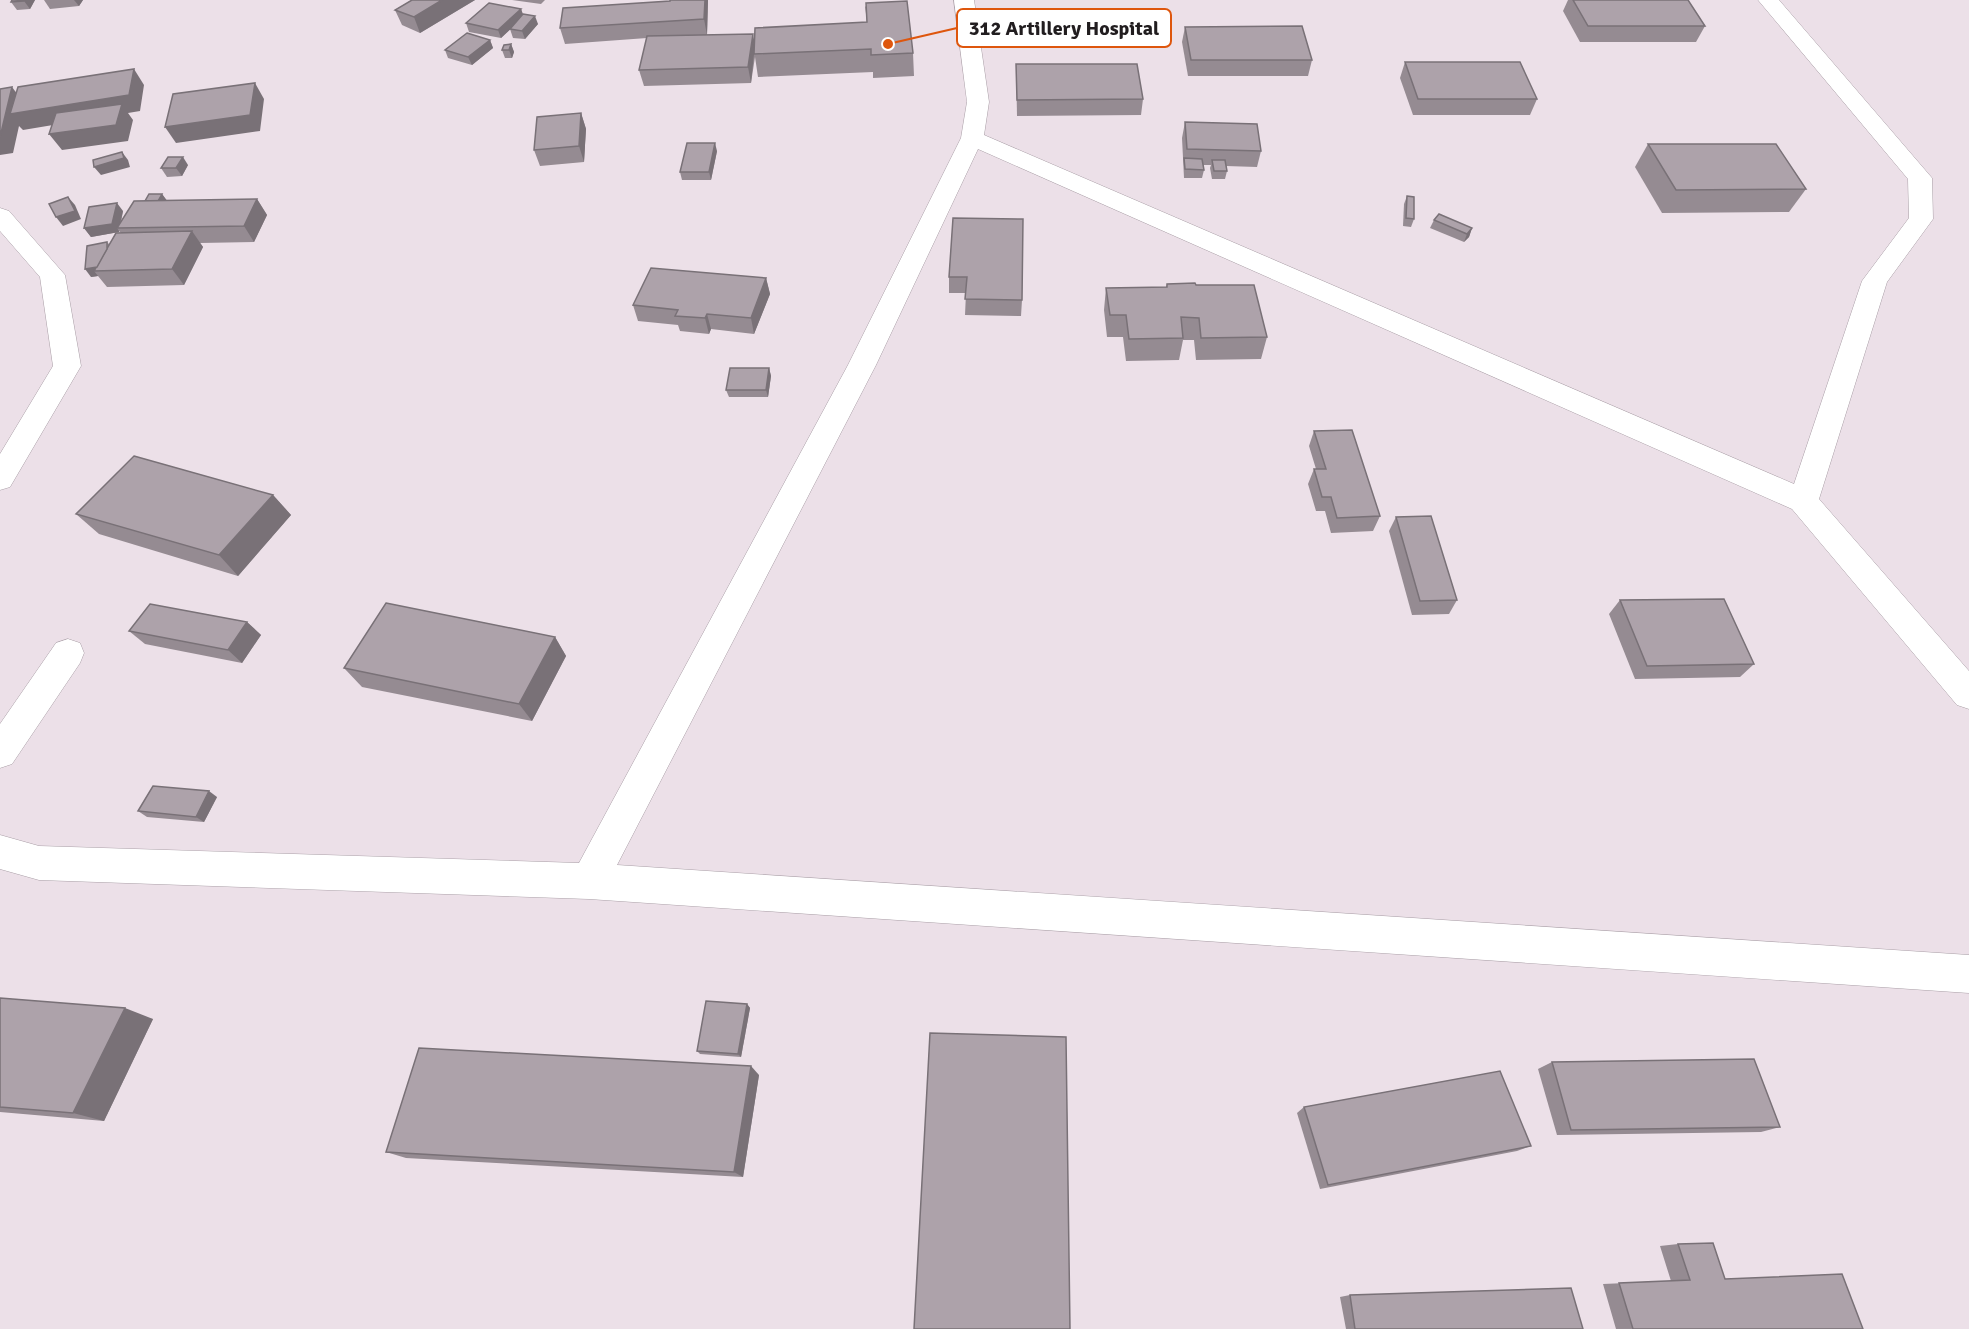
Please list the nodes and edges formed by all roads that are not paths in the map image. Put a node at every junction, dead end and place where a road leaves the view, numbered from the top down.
1 (964, 0) edge
2 (1768, 0) edge
3 (972, 138) junction
4 (0, 216) edge
5 (0, 479) edge
6 (1803, 501) junction
7 (68, 653) dead end
8 (1969, 695) edge
9 (0, 753) edge
10 (0, 852) edge
11 (589, 881) junction
12 (1969, 974) edge

1 - 3 street
2 - 6 street
3 - 6 street
3 - 11 street
4 - 5 street
6 - 8 street
7 - 9 street
10 - 11 street
11 - 12 street

